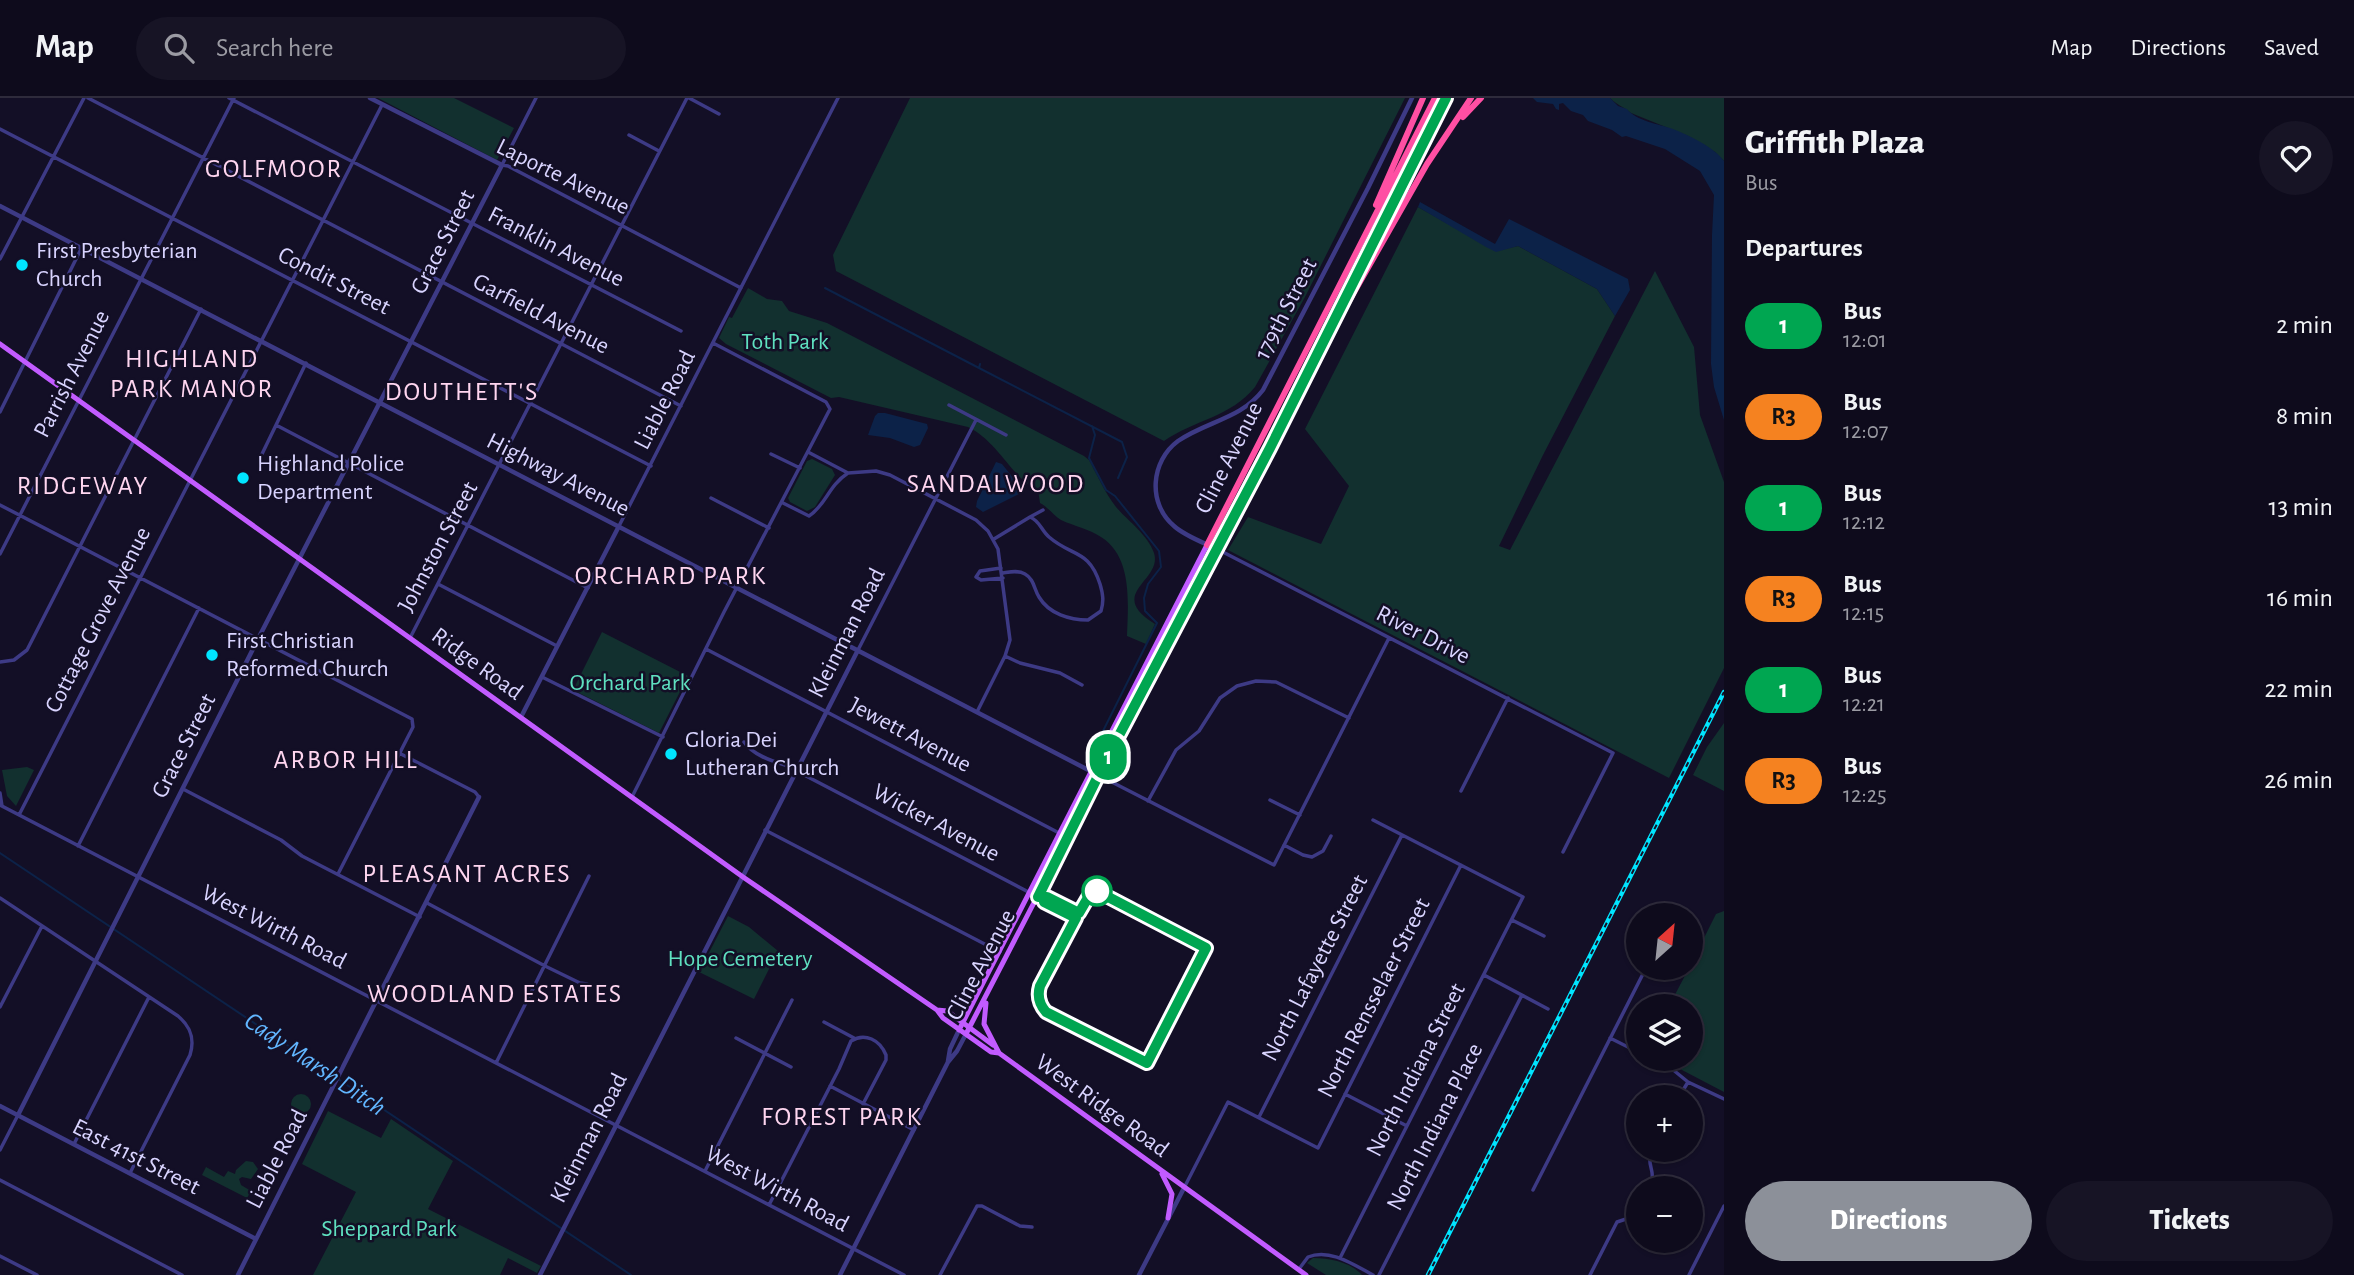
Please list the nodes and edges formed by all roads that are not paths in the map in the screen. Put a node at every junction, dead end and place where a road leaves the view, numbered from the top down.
1 (86, 98) edge
2 (370, 98) edge
3 (536, 98) edge
4 (688, 98) edge
5 (838, 98) edge
6 (1412, 98) edge
7 (1423, 98) edge
8 (1435, 98) edge
9 (1446, 98) edge
10 (1472, 98) edge
11 (1482, 98) edge
12 (232, 99) edge
13 (382, 104) junction
14 (719, 114) dead end
15 (0, 129) edge
16 (1447, 134) junction
17 (629, 135) dead end
18 (659, 151) junction
19 (53, 155) junction
20 (203, 158) junction
21 (352, 162) junction
22 (502, 165) junction
23 (0, 206) edge
24 (23, 216) junction
25 (172, 217) junction
26 (323, 220) junction
27 (472, 224) junction
28 (622, 225) junction
29 (1361, 241) junction
30 (82, 247) junction
31 (0, 259) edge
32 (141, 278) junction
33 (292, 279) junction
34 (442, 282) junction
35 (592, 285) junction
36 (741, 289) junction
37 (201, 309) junction
38 (681, 331) dead end
39 (262, 340) junction
40 (412, 341) junction
41 (713, 343) junction
42 (0, 344) edge
43 (561, 344) junction
44 (1314, 357) junction
45 (26, 362) junction
46 (306, 363) junction
47 (78, 400) junction
48 (380, 402) junction
49 (531, 403) junction
50 (949, 405) dead end
51 (681, 406) junction
52 (0, 412) edge
53 (976, 419) junction
54 (276, 425) junction
55 (1006, 435) dead end
56 (134, 440) junction
57 (808, 453) junction
58 (262, 454) dead end
59 (771, 454) dead end
60 (349, 463) junction
61 (500, 465) junction
62 (651, 466) junction
63 (800, 468) junction
64 (848, 473) junction
65 (190, 479) junction
66 (711, 498) dead end
67 (935, 498) junction
68 (783, 503) junction
69 (0, 505) edge
70 (1043, 510) dead end
71 (20, 515) junction
72 (1030, 517) junction
73 (469, 526) junction
74 (619, 526) junction
75 (769, 528) junction
76 (994, 539) junction
77 (1207, 545) junction
78 (79, 546) junction
79 (1217, 549) junction
80 (0, 554) edge
81 (300, 559) junction
82 (1002, 573) junction
83 (139, 577) junction
84 (438, 584) junction
85 (588, 587) junction
86 (736, 587) junction
87 (199, 608) junction
88 (410, 638) junction
89 (1389, 638) junction
90 (258, 639) junction
91 (558, 646) junction
92 (706, 649) junction
93 (858, 650) junction
94 (1005, 656) junction
95 (0, 662) edge
96 (542, 677) junction
97 (1082, 685) dead end
98 (1508, 698) junction
99 (826, 711) junction
100 (977, 712) junction
101 (522, 718) junction
102 (1349, 718) junction
103 (663, 737) junction
104 (744, 742) dead end
105 (400, 754) junction
106 (796, 770) junction
107 (1092, 772) junction
108 (1098, 775) junction
109 (183, 789) junction
110 (1461, 790) dead end
111 (0, 793) edge
112 (479, 797) joint
113 (632, 797) junction
114 (1270, 800) dead end
115 (1148, 801) junction
116 (1, 806) edge
117 (19, 815) junction
118 (1300, 815) junction
119 (1373, 820) dead end
120 (765, 830) junction
121 (1061, 834) junction
122 (1402, 835) junction
123 (1331, 836) dead end
124 (1284, 845) junction
125 (78, 846) junction
126 (1563, 852) dead end
127 (1461, 865) junction
128 (338, 874) junction
129 (589, 876) dead end
130 (138, 877) junction
131 (743, 877) junction
132 (1031, 893) junction
133 (1038, 897) junction
134 (0, 898) edge
135 (427, 902) junction
136 (419, 917) junction
137 (1512, 920) junction
138 (42, 926) junction
139 (1544, 936) dead end
140 (1000, 952) junction
141 (96, 961) junction
142 (545, 966) junction
143 (1484, 975) junction
144 (1640, 980) edge
145 (587, 984) dead end
146 (1522, 995) junction
147 (987, 996) junction
148 (149, 997) junction
149 (792, 1000) dead end
150 (377, 1001) junction
151 (0, 1007) edge
152 (1548, 1009) dead end
153 (937, 1010) junction
154 (824, 1022) dead end
155 (967, 1025) junction
156 (960, 1030) junction
157 (966, 1034) junction
158 (736, 1038) dead end
159 (854, 1038) junction
160 (1610, 1038) junction
161 (1626, 1046) edge
162 (998, 1050) junction
163 (765, 1053) junction
164 (948, 1062) junction
165 (496, 1063) junction
166 (791, 1067) dead end
167 (1674, 1071) edge
168 (1688, 1082) junction
169 (1686, 1085) edge
170 (830, 1086) junction
171 (1345, 1094) junction
172 (1724, 1099) edge
173 (863, 1104) junction
174 (0, 1106) edge
175 (18, 1115) junction
176 (1259, 1117) junction
177 (615, 1125) junction
178 (1407, 1126) junction
179 (914, 1129) junction
180 (75, 1144) junction
181 (0, 1150) edge
182 (1158, 1169) junction
183 (705, 1171) junction
184 (130, 1173) junction
185 (0, 1180) edge
186 (1184, 1188) junction
187 (1533, 1190) dead end
188 (769, 1205) junction
189 (1724, 1206) edge
190 (1168, 1218) junction
191 (1626, 1219) edge
192 (1032, 1227) dead end
193 (256, 1239) junction
194 (853, 1249) junction
195 (0, 1256) edge
196 (1340, 1258) junction
197 (1298, 1270) junction
198 (37, 1275) edge
199 (182, 1275) edge
200 (238, 1275) edge
201 (540, 1275) edge
202 (840, 1275) edge
203 (904, 1275) edge
204 (940, 1275) edge
205 (1139, 1275) edge
206 (1306, 1275) edge
207 (1373, 1275) edge
208 (1379, 1275) edge
209 (1590, 1275) edge
210 (1689, 1275) edge

1 - 19 street
1 - 20 street, Garfield Avenue
2 - 13 street, Laporte Avenue
3 - 22 street, Grace Street
4 - 14 street
4 - 18 street, Johnston Street
5 - 36 street, Liable Road
6 - 77 street, 179th Street
7 - 29 highway
8 - 29 highway, Cline Avenue
9 - 44 highway, Cline Avenue
10 - 16 highway
11 - 16 highway
12 - 20 street, Parrish Avenue
12 - 21 street, Franklin Avenue
13 - 21 street, Cottage Grove Avenue
13 - 22 street, Laporte Avenue
15 - 19 street, Condit Street
16 - 44 highway
17 - 18 street
18 - 28 street, Johnston Street
19 - 24 street
19 - 25 street, Condit Street
20 - 25 street, Parrish Avenue
20 - 26 street, Garfield Avenue
21 - 26 street, Cottage Grove Avenue
21 - 27 street, Franklin Avenue
22 - 27 street, Grace Street
22 - 28 street, Laporte Avenue
23 - 24 street, Highway Avenue
24 - 30 street, Highway Avenue
24 - 31 street
25 - 32 street, Parrish Avenue
25 - 33 street, Condit Street
26 - 33 street, Cottage Grove Avenue
26 - 34 street, Garfield Avenue
27 - 34 street, Grace Street
27 - 35 street, Franklin Avenue
28 - 35 street, Johnston Street
28 - 36 street, Laporte Avenue
29 - 77 highway, Cline Avenue
30 - 32 street, Highway Avenue
30 - 45 street
32 - 37 street, Highway Avenue
32 - 47 street, Parrish Avenue
33 - 39 street, Cottage Grove Avenue
33 - 40 street, Condit Street
34 - 40 street, Grace Street
34 - 43 street, Garfield Avenue
35 - 38 street, Franklin Avenue
35 - 43 street, Johnston Street
36 - 41 street, Liable Road
37 - 39 street, Highway Avenue
37 - 56 street
39 - 46 street, Highway Avenue
39 - 65 street, Cottage Grove Avenue
40 - 48 street, Grace Street
40 - 49 street, Condit Street
41 - 51 street, Liable Road
41 - 57 street
42 - 45 main road, Ridge Road
43 - 49 street, Johnston Street
43 - 51 street, Garfield Avenue
44 - 79 highway, Cline Avenue
45 - 47 main road, Ridge Road
45 - 52 street
46 - 48 street, Highway Avenue
46 - 54 street
47 - 56 main road, Ridge Road
47 - 71 street, Parrish Avenue
48 - 60 street, Grace Street
48 - 61 street, Highway Avenue
49 - 61 street, Johnston Street
49 - 62 street, Condit Street
50 - 53 street
51 - 62 street, Liable Road
53 - 55 street
53 - 67 street, Kleinman Road
54 - 58 street
54 - 60 street
56 - 65 main road, Ridge Road
56 - 78 street
57 - 63 street
57 - 64 street
59 - 63 street
60 - 73 street
60 - 81 street, Grace Street
61 - 73 street, Johnston Street
61 - 74 street, Highway Avenue
62 - 74 street, Liable Road
63 - 68 street
64 - 67 street
64 - 68 street
65 - 81 main road, Ridge Road
65 - 83 street, Cottage Grove Avenue
66 - 75 street
67 - 76 street
67 - 93 street, Kleinman Road
68 - 75 street
69 - 71 street
70 - 72 street
71 - 78 street
71 - 80 street, Parrish Avenue
72 - 76 street
72 - 82 street
73 - 84 street, Johnston Street
73 - 85 street
74 - 85 street, Liable Road
74 - 86 street, Highway Avenue
75 - 86 street
76 - 82 street
77 - 79 street, 179th Street
77 - 107 main road, Cline Avenue
78 - 83 street
78 - 95 street
79 - 89 street, River Drive
79 - 108 main road, Cline Avenue
81 - 88 main road, Ridge Road
81 - 90 street, Grace Street
82 - 82 street
82 - 94 street
83 - 87 street
83 - 117 street, Cottage Grove Avenue
84 - 88 street, Johnston Street
84 - 91 street
85 - 91 street, Liable Road
86 - 92 street
86 - 93 street, Highway Avenue
87 - 90 street
87 - 125 street
88 - 101 main road, Ridge Road
89 - 98 street, River Drive
89 - 102 street
90 - 105 street
90 - 109 street, Grace Street
91 - 96 street, Liable Road
92 - 99 street, Jewett Avenue
92 - 103 street
93 - 99 street, Kleinman Road
93 - 100 street, Highway Avenue
94 - 97 street
94 - 100 street
96 - 101 street, Liable Road
96 - 103 street
98 - 110 street
98 - 126 street, River Drive
99 - 106 street, Kleinman Road
99 - 121 street, Jewett Avenue
100 - 107 street, Highway Avenue
101 - 113 main road, Ridge Road
102 - 115 street
102 - 118 street
103 - 113 street
104 - 106 street, Wicker Avenue
105 - 112 street
105 - 128 street
106 - 120 street, Kleinman Road
106 - 132 street, Wicker Avenue
107 - 108 street, Highway Avenue
107 - 121 main road, Cline Avenue
108 - 115 street
108 - 133 main road, Cline Avenue
109 - 128 street
109 - 130 street, Grace Street
111 - 116 street
112 - 135 street, Liable Road
113 - 131 main road, Ridge Road
114 - 118 street
115 - 124 street
116 - 117 street, West Wirth Road
117 - 125 street, West Wirth Road
118 - 124 street
119 - 122 street
120 - 131 street, Kleinman Road
120 - 140 street
121 - 132 main road, Cline Avenue
122 - 127 street
122 - 176 street, North Lafayette Street
123 - 124 street
125 - 130 street, West Wirth Road
127 - 137 street, North Indiana Street
127 - 171 street, North Rensselaer Street
128 - 136 street
129 - 142 street
130 - 141 street, Grace Street
130 - 150 street, West Wirth Road
131 - 153 main road, Ridge Road
131 - 177 street, Kleinman Road
132 - 133 street, Wicker Avenue
132 - 140 main road, Cline Avenue
133 - 147 main road, Cline Avenue
134 - 138 street
135 - 136 street, Liable Road
135 - 142 street
136 - 150 street, Liable Road
137 - 139 street
137 - 143 street, North Indiana Street
138 - 141 street
138 - 151 street
140 - 155 main road, Cline Avenue
141 - 148 street
141 - 175 street, Grace Street
142 - 145 street
142 - 165 street
143 - 146 street
143 - 178 street, North Indiana Street
144 - 160 street
146 - 152 street
146 - 208 street, North Indiana Place
147 - 155 main road, Cline Avenue
147 - 162 main road
148 - 180 street
148 - 184 street
149 - 163 street
150 - 165 street, West Wirth Road
150 - 193 street, Liable Road
153 - 155 main road, Ridge Road
153 - 156 main road, Ridge Road
154 - 159 street
155 - 156 main road, Cline Avenue
155 - 157 main road, Cline Avenue
155 - 162 main road, West Ridge Road
156 - 157 main road, Ridge Road
156 - 164 street, Cline Avenue
157 - 162 main road, West Ridge Road
157 - 164 street, Cline Avenue
158 - 163 street
159 - 170 street
159 - 173 street
160 - 161 street
160 - 187 street
162 - 182 main road, West Ridge Road
163 - 166 street
163 - 183 street
164 - 179 street, Cline Avenue
165 - 177 street, West Wirth Road
167 - 168 street
168 - 169 street
168 - 172 street
170 - 173 street
170 - 188 street
171 - 176 street, North Rensselaer Street
171 - 178 street
173 - 179 street
174 - 175 street, East 41st Street
175 - 180 street, East 41st Street
175 - 181 street, Grace Street
176 - 186 street
177 - 183 street, West Wirth Road
177 - 201 street, Kleinman Road
178 - 196 street, North Indiana Street
179 - 194 street, Cline Avenue
180 - 184 street, East 41st Street
182 - 186 main road, West Ridge Road
182 - 190 main road
183 - 188 street, West Wirth Road
184 - 193 street, East 41st Street
185 - 199 street
186 - 190 street
186 - 197 main road, West Ridge Road
188 - 194 street, West Wirth Road
189 - 210 street
190 - 205 street
191 - 209 street
192 - 204 street
193 - 200 street, Liable Road
194 - 202 street, Cline Avenue
194 - 203 street, West Wirth Road
195 - 198 street
196 - 197 street
196 - 207 street
197 - 206 main road, West Ridge Road

